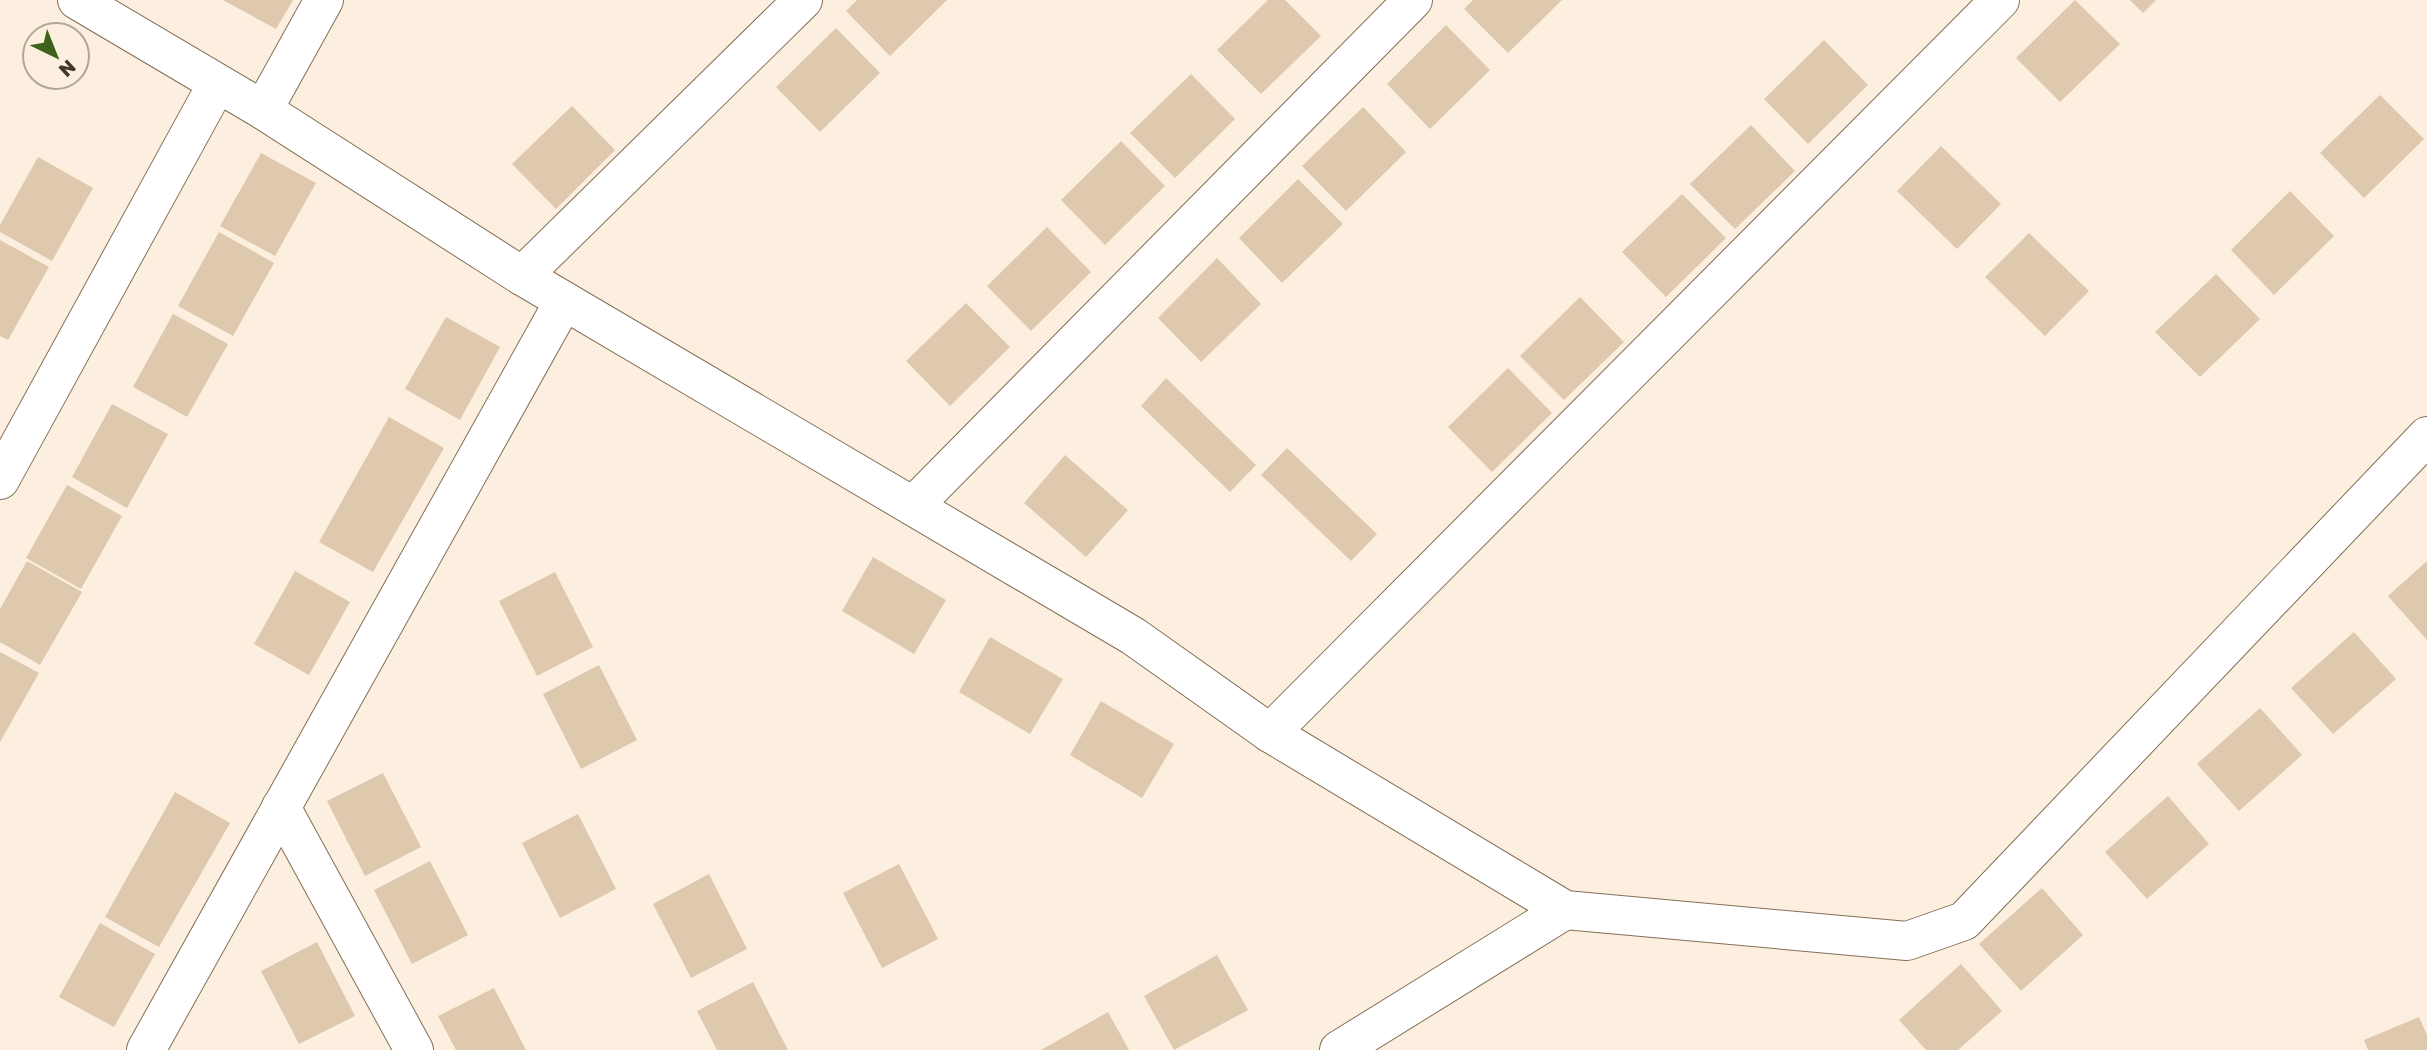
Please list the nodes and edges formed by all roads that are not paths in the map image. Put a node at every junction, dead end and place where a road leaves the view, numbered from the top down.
1 (77, 0) edge
2 (324, 0) edge
3 (803, 0) edge
4 (1413, 0) edge
5 (2000, 0) edge
6 (217, 84) junction
7 (263, 110) junction
8 (522, 276) junction
9 (564, 301) junction
10 (2427, 436) edge
11 (0, 480) edge
12 (913, 506) junction
13 (1270, 733) junction
14 (281, 807) junction
15 (1565, 910) junction
16 (146, 1050) edge
17 (414, 1050) edge
18 (1339, 1050) edge

1 - 6 street
2 - 7 street
3 - 8 street
4 - 12 street
5 - 13 street
6 - 7 street
6 - 11 street
7 - 8 street
8 - 9 street
9 - 12 street
9 - 14 street
10 - 15 street
12 - 13 street
13 - 15 street
14 - 16 street
14 - 17 street
15 - 18 street

